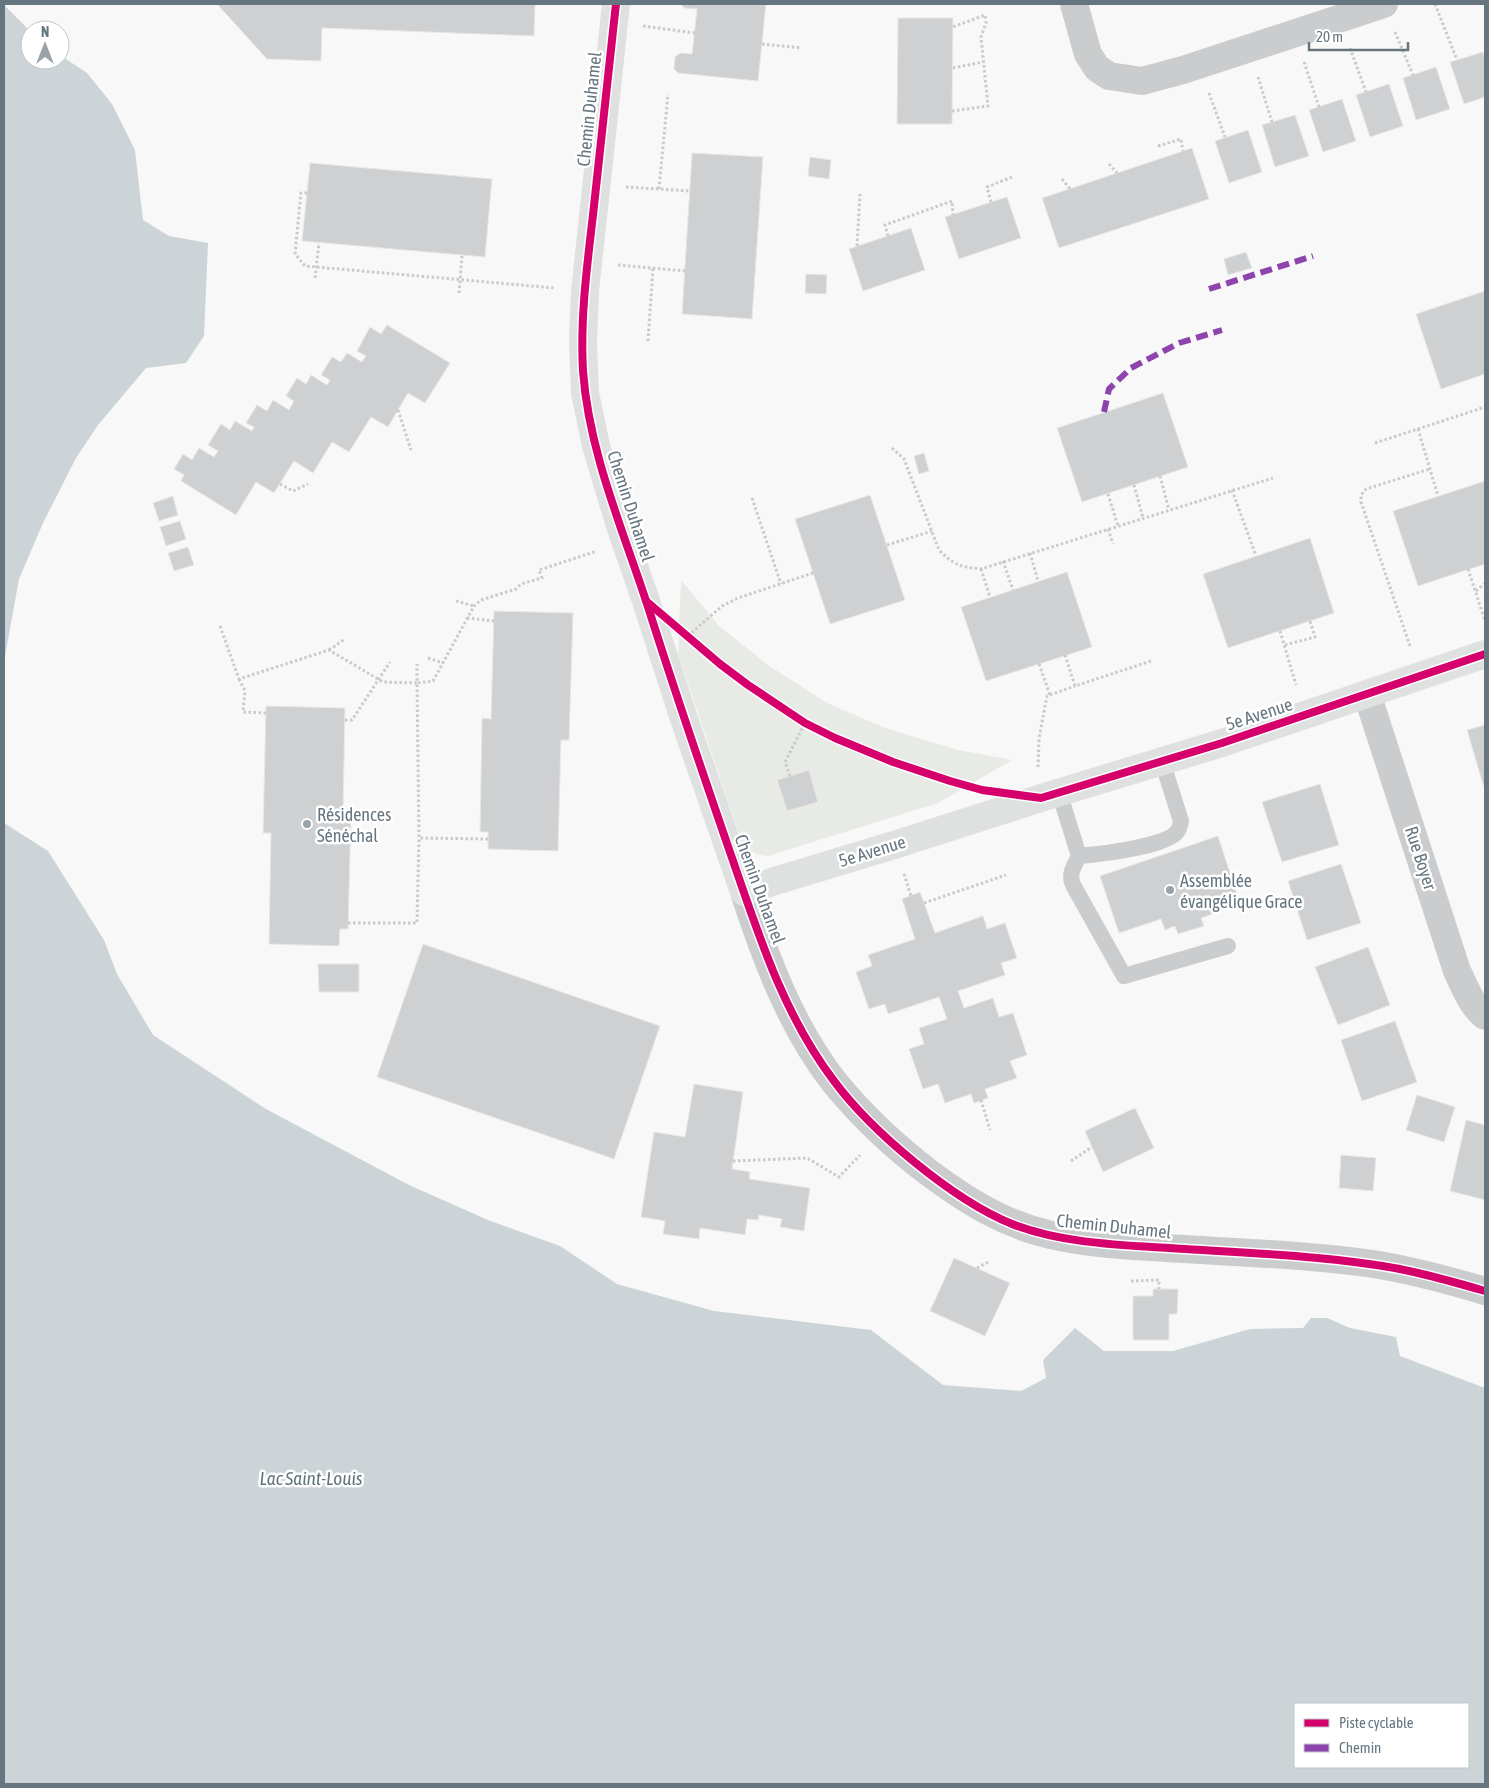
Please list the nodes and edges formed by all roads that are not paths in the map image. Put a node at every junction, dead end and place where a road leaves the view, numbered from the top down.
1 (1074, 4) edge
2 (1384, 4) edge
3 (615, 13) edge
4 (1485, 654) edge
5 (1367, 694) junction
6 (1162, 761) junction
7 (1050, 795) junction
8 (1079, 856) junction
9 (744, 892) junction
10 (1228, 946) dead end
11 (1485, 1016) edge
12 (1485, 1291) edge

1 - 2 street
3 - 9 street, Chemin Duhamel
4 - 5 street, 5e Avenue
5 - 6 street, 5e Avenue
5 - 11 street, Rue Boyer
6 - 7 street, 5e Avenue
6 - 8 lane
7 - 8 lane
7 - 9 street, 5e Avenue
8 - 10 lane
9 - 12 street, Chemin Duhamel

